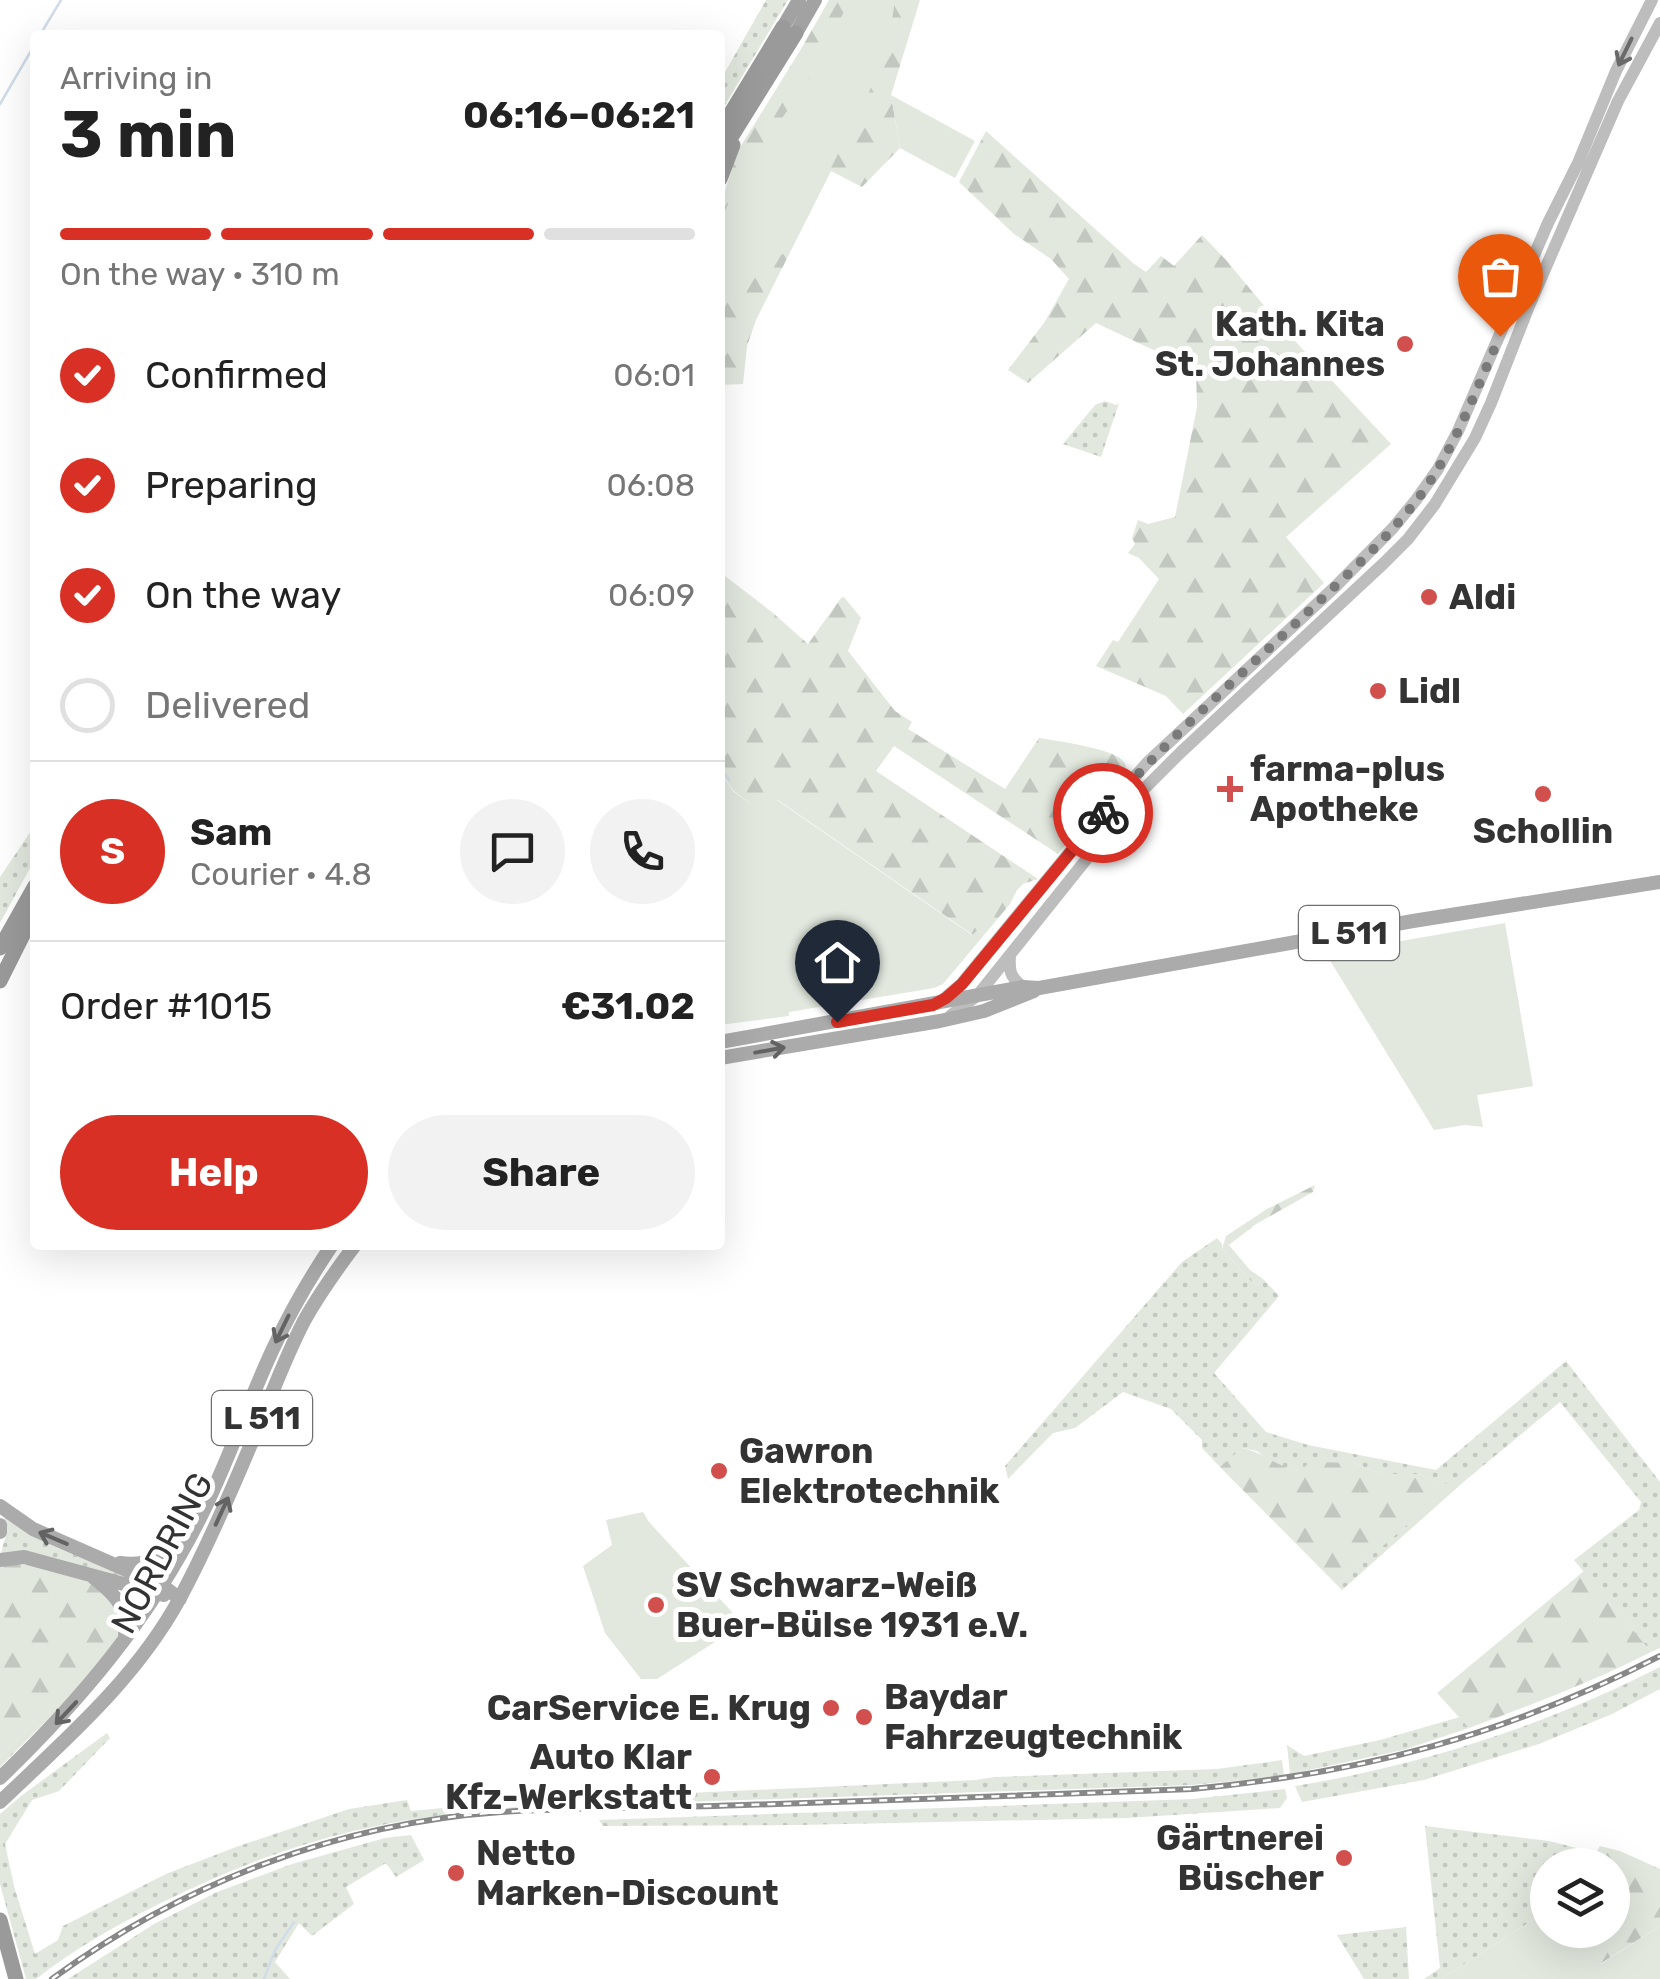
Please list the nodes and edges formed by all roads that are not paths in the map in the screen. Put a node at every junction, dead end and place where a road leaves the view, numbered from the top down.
1 (799, 0) edge
2 (815, 0) edge
3 (1652, 0) edge
4 (1660, 23) edge
5 (790, 30) junction
6 (725, 124) edge
7 (738, 128) junction
8 (725, 148) edge
9 (725, 166) edge
10 (1660, 882) edge
11 (30, 895) edge
12 (30, 921) edge
13 (0, 948) edge
14 (1010, 956) junction
15 (0, 980) edge
16 (962, 984) junction
17 (1031, 988) junction
18 (977, 996) junction
19 (933, 1005) junction
20 (959, 1005) junction
21 (984, 1011) junction
22 (940, 1021) junction
23 (725, 1041) edge
24 (725, 1057) edge
25 (329, 1250) edge
26 (351, 1250) edge
27 (0, 1506) edge
28 (200, 1518) junction
29 (0, 1560) edge
30 (110, 1562) junction
31 (89, 1574) junction
32 (160, 1590) junction
33 (180, 1598) junction
34 (125, 1642) junction
35 (0, 1778) edge
36 (0, 1802) edge
37 (0, 1920) edge
38 (0, 1946) edge
39 (14, 1979) edge

1 - 5 highway
2 - 5 highway
3 -> 16 main road
4 - 14 main road
5 - 6 highway
5 - 7 highway
7 - 8 highway
7 - 9 highway
10 - 17 main road, L 511
11 - 13 highway
12 - 15 highway
14 - 17 main road
14 - 18 main road
16 - 19 main road
16 - 20 main road
17 - 18 main road, L 511
17 - 21 main road, L 511
18 - 20 main road, L 511
19 - 20 main road, L 511
19 - 23 main road, L 511
20 - 21 main road
20 - 22 main road
21 - 22 main road, L 511
24 -> 22 main road, L 511
25 -> 28 main road, NORDRING / L 511
33 -> 26 main road, NORDRING / L 511
30 -> 27 main road
28 - 30 main road
28 - 32 main road, NORDRING / L 511
29 - 31 main road
30 - 32 main road
31 - 32 main road
31 - 34 main road
32 - 33 main road
32 - 34 main road, NORDRING / L 511
33 - 36 main road, NORDRING / L 511
34 -> 35 main road, NORDRING / L 511
37 - 39 highway
38 - 39 highway

